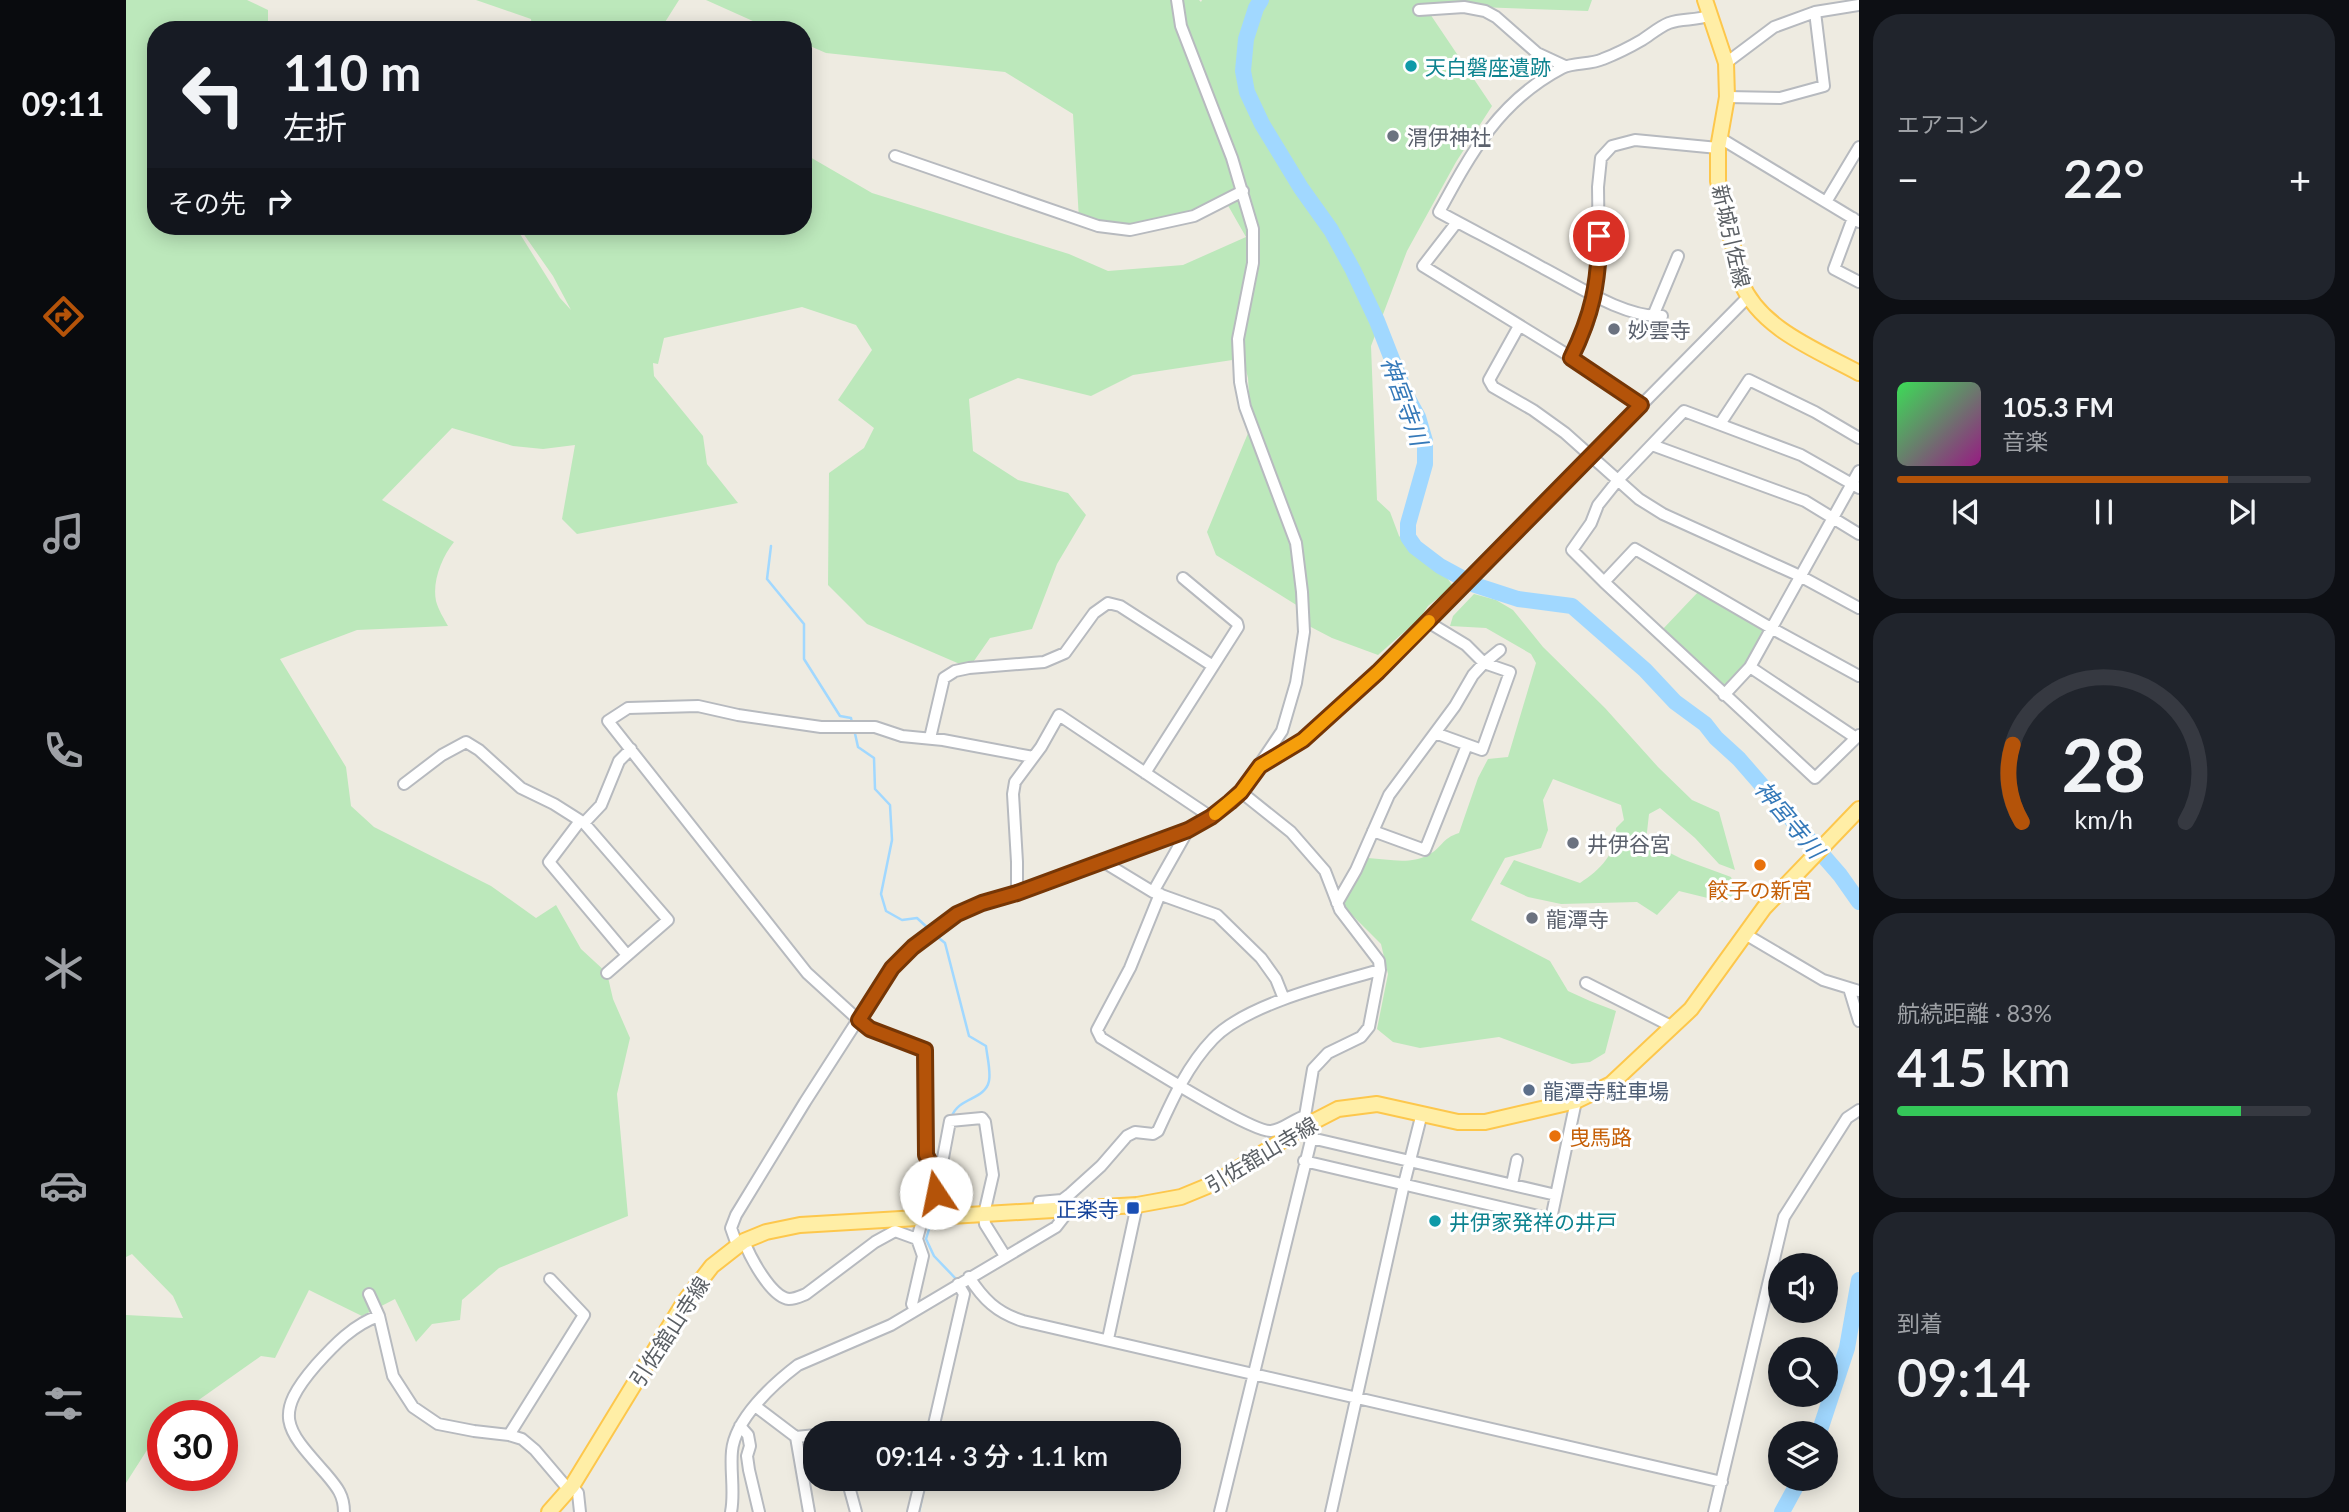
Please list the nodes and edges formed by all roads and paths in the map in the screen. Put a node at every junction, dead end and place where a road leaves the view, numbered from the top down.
1 (1177, 0) edge
2 (1706, 0) edge
3 (1859, 5) edge
4 (1419, 10) dead end
5 (1815, 12) junction
6 (1710, 15) junction
7 (1726, 63) junction
8 (1565, 66) junction
9 (1727, 97) junction
10 (1719, 143) junction
11 (1857, 154) edge
12 (895, 156) dead end
13 (1243, 191) junction
14 (1826, 202) junction
15 (1856, 220) edge
16 (1457, 222) junction
17 (1678, 256) dead end
18 (1859, 282) edge
19 (1594, 295) junction
20 (1747, 298) junction
21 (1519, 326) junction
22 (1571, 358) junction
23 (1859, 373) edge
24 (1641, 405) junction
25 (1720, 424) junction
26 (1859, 438) edge
27 (1652, 445) junction
28 (1590, 456) junction
29 (1859, 471) edge
30 (1618, 480) junction
31 (1856, 486) edge
32 (1833, 517) junction
33 (1859, 534) edge
34 (1800, 576) junction
35 (1182, 578) dead end
36 (1604, 582) junction
37 (1859, 608) edge
38 (1428, 622) junction
39 (1771, 628) junction
40 (1500, 650) dead end
41 (1483, 663) junction
42 (1213, 666) junction
43 (1750, 667) junction
44 (1859, 676) edge
45 (1724, 695) junction
46 (1435, 733) junction
47 (1857, 737) edge
48 (930, 738) junction
49 (1467, 745) junction
50 (631, 749) junction
51 (1033, 757) junction
52 (1260, 766) junction
53 (1144, 773) junction
54 (404, 784) dead end
55 (1241, 792) junction
56 (1859, 809) edge
57 (1211, 817) junction
58 (582, 822) junction
59 (1188, 830) junction
60 (1373, 831) junction
61 (1102, 861) junction
62 (1017, 893) junction
63 (1156, 893) junction
64 (1337, 903) junction
65 (1745, 934) junction
66 (627, 955) junction
67 (1380, 970) junction
68 (607, 973) dead end
69 (1586, 984) dead end
70 (1855, 990) edge
71 (1284, 999) junction
72 (859, 1020) junction
73 (1859, 1021) edge
74 (1673, 1027) junction
75 (1180, 1085) junction
76 (1576, 1101) junction
77 (1859, 1110) edge
78 (1422, 1113) junction
79 (1310, 1125) junction
80 (1410, 1160) junction
81 (1517, 1160) dead end
82 (1304, 1161) junction
83 (939, 1180) junction
84 (1404, 1184) junction
85 (1512, 1184) junction
86 (1556, 1195) junction
87 (1137, 1205) junction
88 (1070, 1209) junction
89 (1038, 1211) junction
90 (984, 1214) junction
91 (926, 1217) junction
92 (917, 1239) junction
93 (740, 1243) junction
94 (1005, 1256) junction
95 (968, 1277) junction
96 (550, 1279) dead end
97 (958, 1284) junction
98 (369, 1294) dead end
99 (915, 1310) junction
100 (379, 1316) junction
101 (1108, 1339) junction
102 (1253, 1372) junction
103 (1357, 1396) junction
104 (755, 1406) junction
105 (935, 1421) edge
106 (740, 1426) junction
107 (509, 1435) junction
108 (803, 1436) edge
109 (796, 1437) junction
110 (1722, 1482) junction
111 (570, 1488) junction
112 (850, 1491) edge
113 (918, 1491) edge
114 (344, 1512) edge
115 (549, 1512) edge
116 (580, 1512) edge
117 (731, 1512) edge
118 (759, 1512) edge
119 (808, 1512) edge
120 (856, 1512) edge
121 (913, 1512) edge
122 (1220, 1512) edge
123 (1331, 1512) edge
124 (1714, 1512) edge

1 - 13 street
2 - 6 main road, 新城引佐線
3 - 5 street
4 - 8 street
5 - 7 street
5 - 9 street
6 - 7 main road, 新城引佐線
6 - 8 street
7 - 9 main road, 新城引佐線
8 - 16 street
9 - 10 main road, 新城引佐線
10 - 14 street
10 - 19 street
10 - 20 main road, 新城引佐線
11 - 14 street
12 - 13 street
13 - 52 street
14 - 15 street
15 - 18 street
16 - 19 street
16 - 21 street
17 - 19 street
19 - 22 street
20 - 23 main road, 新城引佐線
20 - 24 street
21 - 22 street
21 - 28 street
22 - 24 street
24 - 28 street
25 - 26 street
25 - 27 street
25 - 31 street
27 - 30 street
27 - 32 street
28 - 30 street
28 - 38 street
29 - 31 street
30 - 34 street
30 - 36 street
31 - 32 street
32 - 33 street
32 - 34 street
34 - 37 street
34 - 39 street
35 - 42 street
36 - 39 street
36 - 45 street
38 - 41 street
38 - 52 street
39 - 43 street
39 - 44 street
40 - 41 street
41 - 46 street
41 - 49 street
42 - 48 street
42 - 53 street
43 - 45 street
43 - 47 street
45 - 47 street
46 - 49 street
46 - 60 street
48 - 50 street
48 - 51 street
49 - 60 street
50 - 58 street
50 - 72 street
51 - 53 street
51 - 62 street
52 - 55 street
53 - 57 street
54 - 58 street
55 - 57 street
55 - 64 street
56 - 65 main road, 引佐舘山寺線
57 - 59 street
58 - 66 street
58 - 66 street
59 - 61 street
59 - 63 street
60 - 64 street
61 - 62 street
61 - 63 street
62 - 72 street
63 - 71 street
63 - 75 street
64 - 67 street
65 - 70 street
65 - 74 main road, 引佐舘山寺線
66 - 68 street
67 - 71 street
67 - 79 street
69 - 74 street
70 - 73 street
71 - 75 street
72 - 83 street
72 - 93 street
74 - 76 main road, 引佐舘山寺線
75 - 79 street
75 - 89 street
76 - 78 main road, 引佐舘山寺線
76 - 86 street
77 - 110 street
78 - 79 main road, 引佐舘山寺線
78 - 80 street
79 - 80 street
79 - 82 street
79 - 87 main road, 引佐舘山寺線
80 - 84 street
80 - 85 street
81 - 85 street
82 - 84 street
82 - 102 street
83 - 90 street
83 - 91 street
84 - 86 street
84 - 103 street
85 - 86 street
87 - 88 main road, 引佐舘山寺線
87 - 101 street
88 - 89 main road, 引佐舘山寺線
88 - 94 street
89 - 90 main road, 引佐舘山寺線
90 - 91 main road, 引佐舘山寺線
90 - 94 street
91 - 92 street
91 - 93 main road, 引佐舘山寺線
92 - 93 street
92 - 99 street
93 - 111 main road, 引佐舘山寺線
94 - 95 street
95 - 97 street
95 - 101 street
96 - 107 street
97 - 99 street
97 - 105 street
98 - 100 street
99 - 104 street
100 - 107 street
100 - 114 street
101 - 102 street
102 - 103 street
102 - 122 street
103 - 110 street
103 - 123 street
104 - 106 street
104 - 109 street
106 - 117 street
106 - 118 street
107 - 111 street
108 - 109 street
109 - 119 street
110 - 124 street
111 - 115 main road, 引佐舘山寺線
111 - 116 street
112 - 120 street
113 - 121 street

